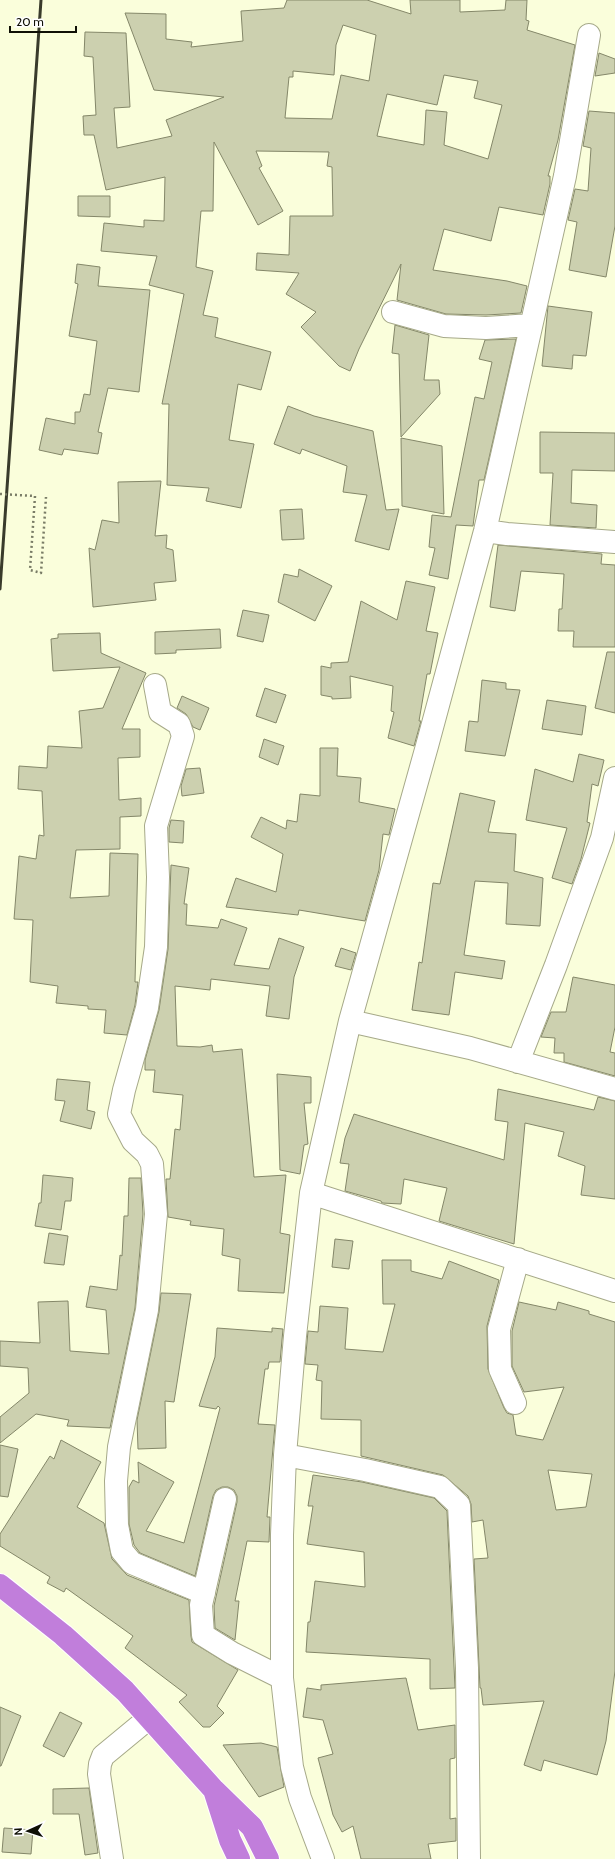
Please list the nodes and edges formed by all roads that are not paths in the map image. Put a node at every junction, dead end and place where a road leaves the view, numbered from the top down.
1 (589, 35) dead end
2 (394, 312) dead end
3 (531, 324) junction
4 (485, 531) junction
5 (615, 542) edge
6 (154, 686) dead end
7 (615, 778) edge
8 (350, 1021) junction
9 (518, 1062) junction
10 (615, 1089) edge
11 (311, 1193) junction
12 (518, 1260) junction
13 (615, 1291) edge
14 (515, 1403) dead end
15 (285, 1455) junction
16 (226, 1499) dead end
17 (0, 1585) edge
18 (204, 1592) junction
19 (282, 1678) junction
20 (149, 1718) junction
21 (214, 1790) junction
22 (112, 1859) edge
23 (239, 1859) edge
24 (268, 1859) edge
25 (323, 1859) edge
26 (469, 1859) edge

1 - 3 street
2 - 3 street
3 - 4 street
4 - 5 street
4 - 8 street
6 - 18 street
7 - 9 street
8 - 9 street
8 - 11 street
9 - 10 street
11 - 12 street
11 - 15 street
12 - 13 street
12 - 14 street
15 - 19 street
15 - 26 street
16 - 18 street
17 - 20 highway
18 - 19 street
19 - 25 street
20 - 21 highway
20 - 22 street
21 - 23 highway
21 - 24 highway

